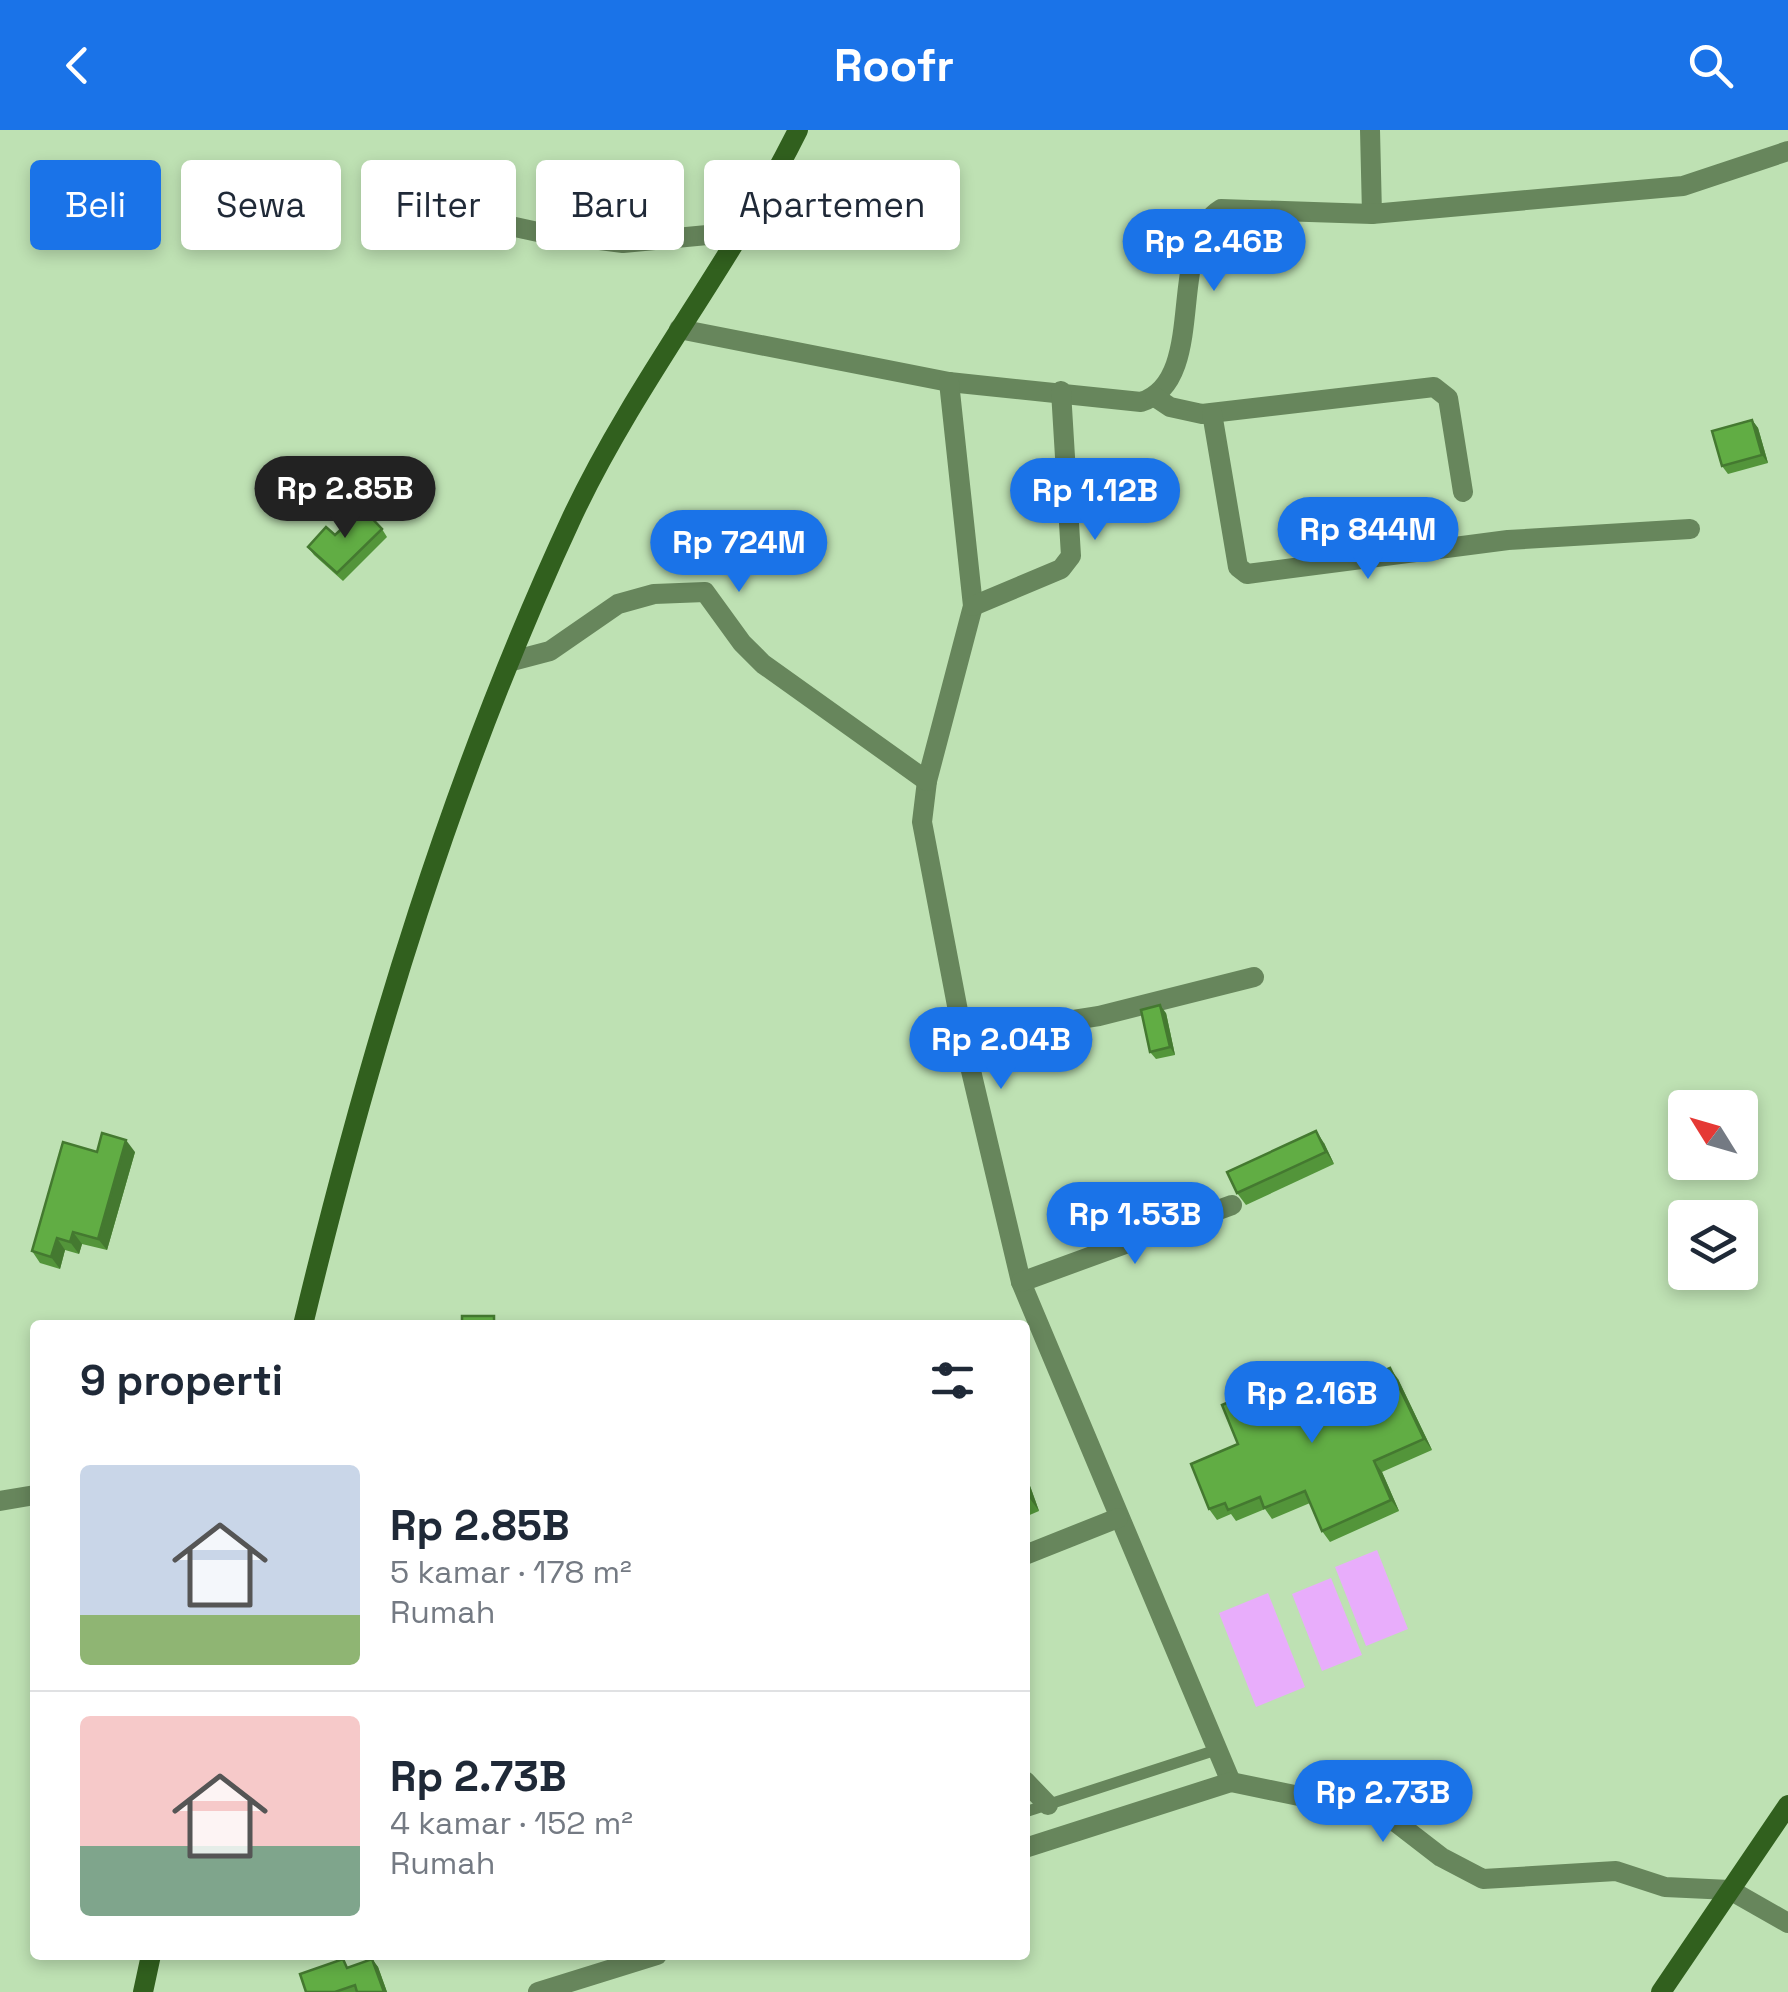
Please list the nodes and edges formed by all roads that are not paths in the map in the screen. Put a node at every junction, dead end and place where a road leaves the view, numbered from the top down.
1 (798, 130) edge
2 (1370, 130) edge
3 (1788, 151) edge
4 (781, 160) edge
5 (1372, 214) junction
6 (516, 227) edge
7 (704, 235) edge
8 (728, 250) edge
9 (679, 329) junction
10 (949, 382) junction
11 (1060, 390) junction
12 (1156, 397) junction
13 (1212, 412) junction
14 (1463, 492) dead end
15 (1690, 529) dead end
16 (972, 606) junction
17 (512, 661) junction
18 (927, 781) junction
19 (1254, 977) dead end
20 (962, 1038) junction
21 (1232, 1204) edge
22 (1021, 1282) junction
23 (305, 1320) edge
24 (30, 1496) edge
25 (0, 1501) edge
26 (1118, 1518) junction
27 (1030, 1552) edge
28 (1216, 1750) junction
29 (1231, 1782) junction
30 (1030, 1786) edge
31 (1048, 1805) junction
32 (1788, 1805) edge
33 (1030, 1810) edge
34 (1030, 1846) edge
35 (1730, 1890) junction
36 (1788, 1923) edge
37 (150, 1960) edge
38 (617, 1962) edge
39 (582, 1986) edge
40 (143, 1992) edge
41 (538, 1992) edge
42 (1661, 1992) edge

1 - 4 street
2 - 5 street
3 - 5 street
5 - 12 street
6 - 7 street
8 - 9 street
9 - 10 street
9 - 17 street
10 - 11 street
10 - 16 street
11 - 12 street
11 - 16 street
12 - 13 street
13 - 14 street
13 - 15 street
16 - 18 street
17 - 18 street
17 - 23 street
18 - 20 street
19 - 20 street
20 - 22 street
21 - 22 street
22 - 26 street
24 - 25 street
26 - 27 street
26 - 28 street
28 - 29 street
28 - 31 lane
29 - 34 street
29 - 35 street
30 - 31 street
31 - 33 lane
32 - 35 street
35 - 36 street
35 - 42 street
37 - 40 street
38 - 39 street
39 - 41 street

